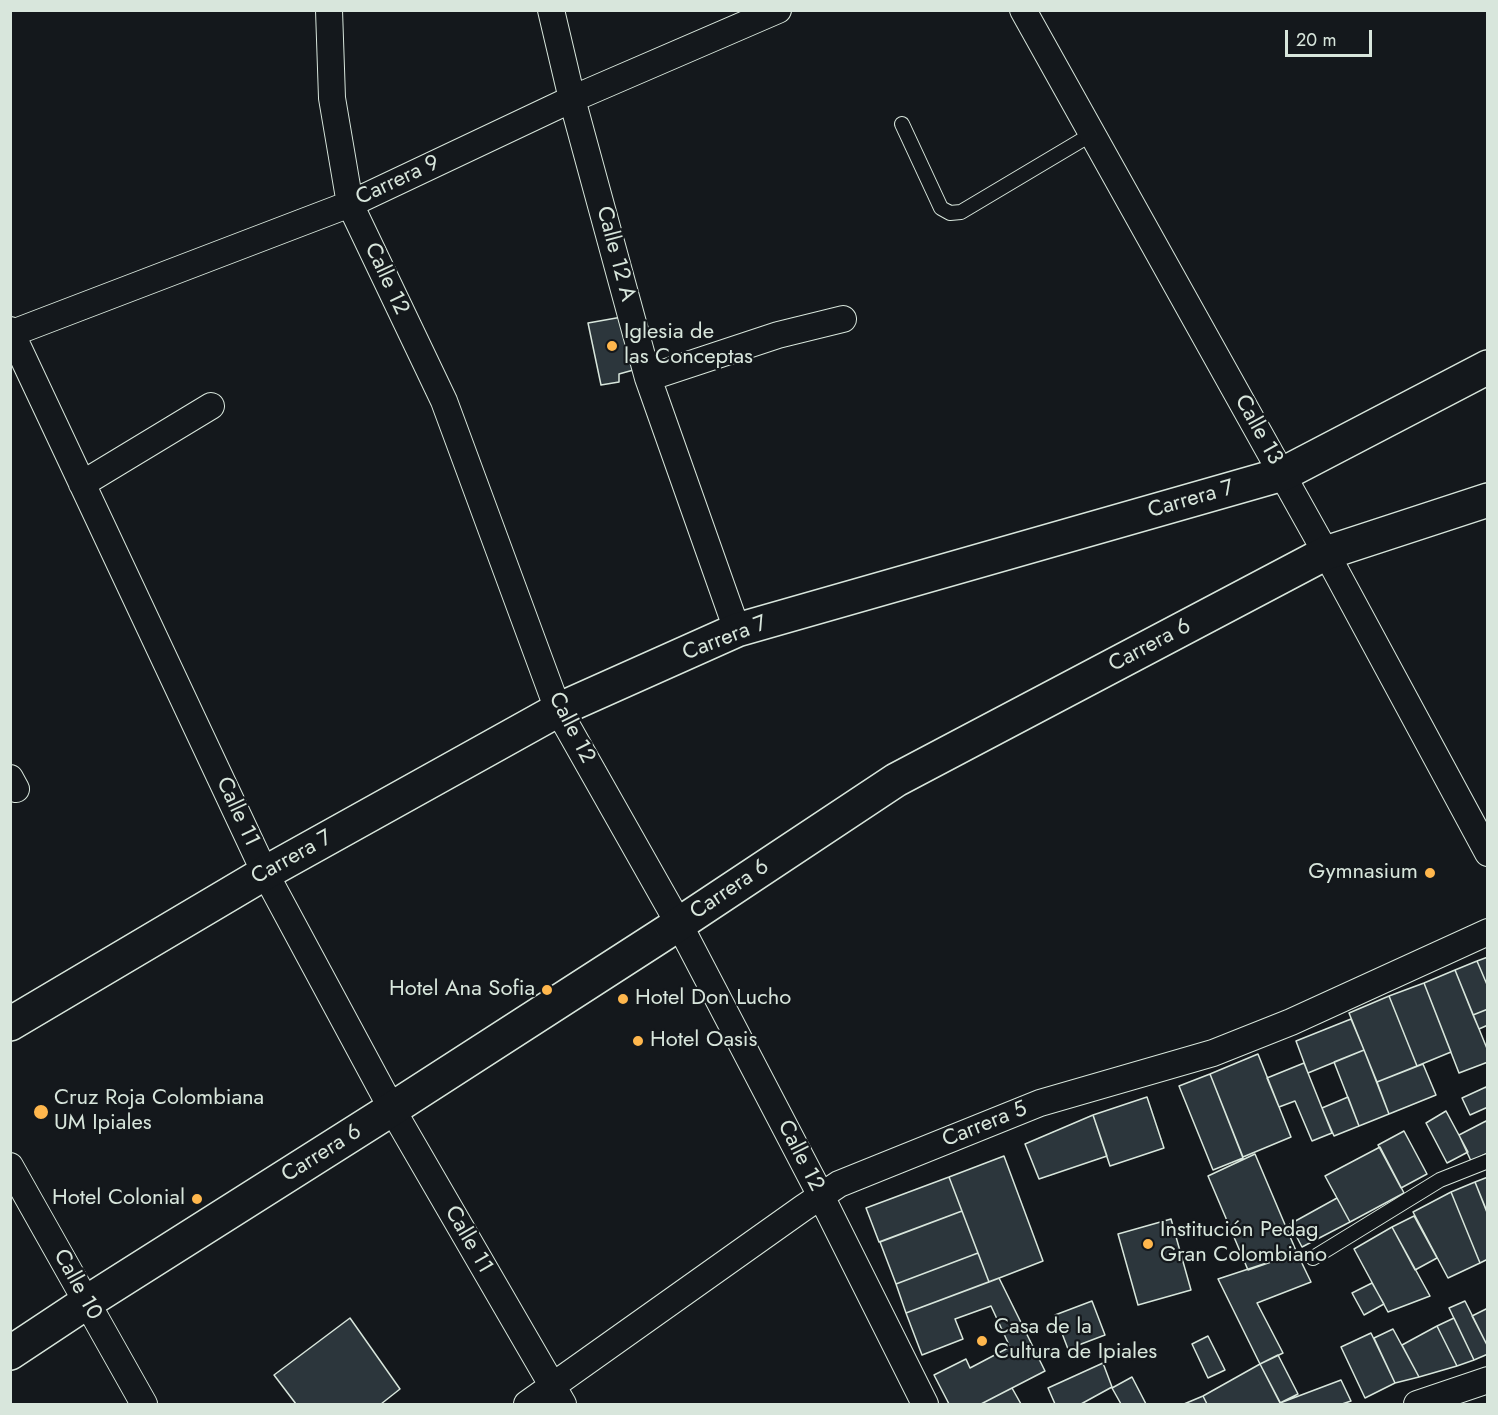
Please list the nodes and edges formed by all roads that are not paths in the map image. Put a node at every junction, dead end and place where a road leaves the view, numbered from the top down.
1 (329, 10) edge
2 (551, 10) edge
3 (778, 10) edge
4 (1023, 10) edge
5 (572, 99) junction
6 (902, 124) dead end
7 (1092, 134) junction
8 (350, 204) junction
9 (843, 319) dead end
10 (11, 333) edge
11 (1488, 367) edge
12 (648, 378) junction
13 (211, 406) dead end
14 (1283, 474) junction
15 (82, 484) junction
16 (1488, 500) edge
17 (1326, 552) junction
18 (737, 630) junction
19 (558, 710) junction
20 (1488, 854) edge
21 (265, 873) junction
22 (679, 924) junction
23 (1488, 932) edge
24 (10, 1024) edge
25 (392, 1109) junction
26 (1488, 1161) edge
27 (10, 1166) edge
28 (821, 1196) junction
29 (1313, 1258) dead end
30 (87, 1302) junction
31 (10, 1353) edge
32 (1488, 1380) edge
33 (558, 1396) edge
34 (144, 1404) edge
35 (527, 1404) edge
36 (925, 1404) edge
37 (1417, 1404) edge

1 - 8 street, Calle 12
2 - 5 street, Calle 12 A
3 - 5 street, Carrera 9
4 - 7 street, Calle 13
5 - 8 street, Carrera 9
5 - 12 street, Calle 12 A
6 - 7 lane
7 - 14 street, Calle 13
8 - 10 street, Carrera 9
8 - 19 street, Calle 12
9 - 12 street
10 - 15 street, Calle 11
11 - 14 main road, Carrera 7
12 - 18 street, Calle 12 A
13 - 15 street
14 - 17 street, Calle 13
14 - 18 main road, Carrera 7
15 - 21 street, Calle 11
16 - 17 main road, Carrera 6
17 - 20 street, Calle 13
17 - 22 main road, Carrera 6
18 - 19 main road, Carrera 7
19 - 21 main road, Carrera 7
19 - 22 street, Calle 12
21 - 24 main road, Carrera 7
21 - 25 street, Calle 11
22 - 25 main road, Carrera 6
22 - 28 street, Calle 12
23 - 28 street, Carrera 5
25 - 30 main road, Carrera 6
25 - 33 street, Calle 11
26 - 29 lane
27 - 30 street, Calle 10
28 - 33 street, Carrera 5
28 - 36 street, Calle 12
30 - 31 main road, Carrera 6
30 - 34 street, Calle 10
32 - 37 street
33 - 35 street, Carrera 5

